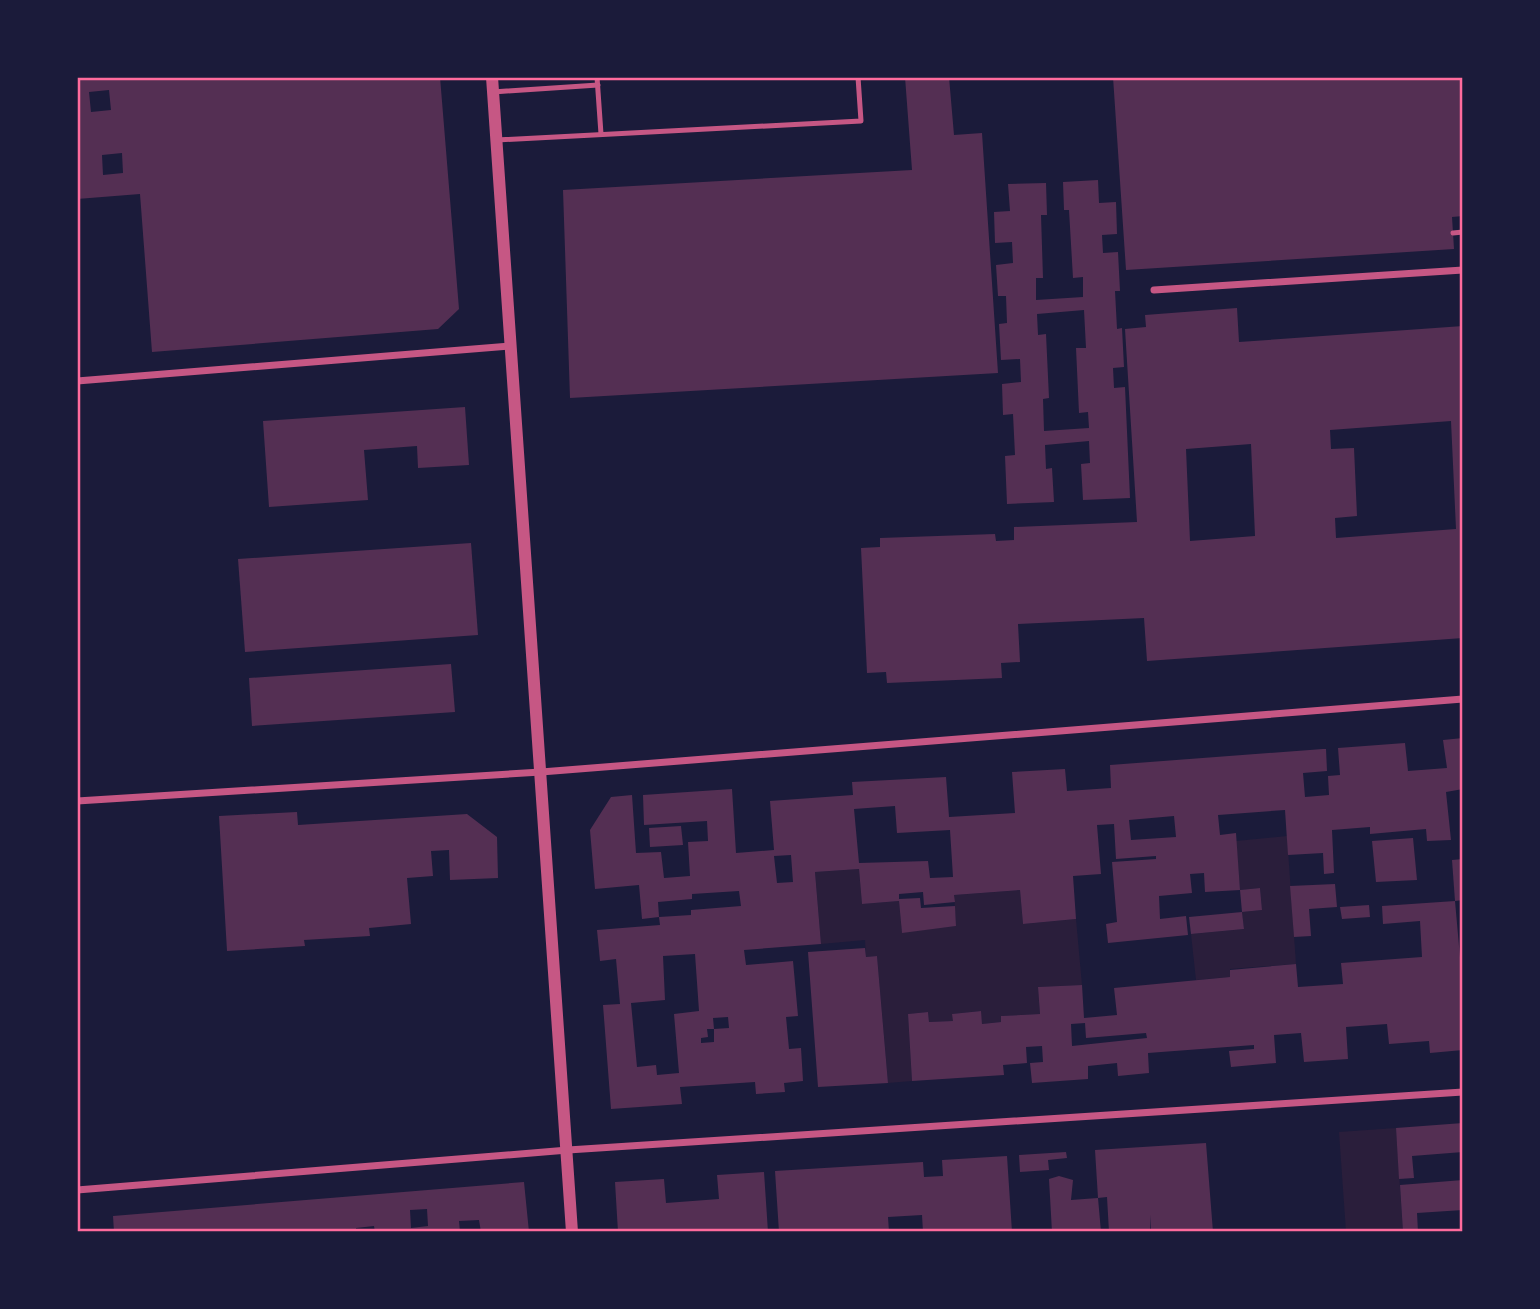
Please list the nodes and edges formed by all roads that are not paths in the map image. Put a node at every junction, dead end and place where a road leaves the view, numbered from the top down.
1 (492, 77) edge
2 (597, 77) edge
3 (858, 77) edge
4 (598, 85) junction
5 (494, 92) junction
6 (601, 134) junction
7 (497, 141) junction
8 (1463, 232) edge
9 (1453, 233) dead end
10 (1463, 270) edge
11 (1154, 290) dead end
12 (512, 346) junction
13 (77, 381) edge
14 (1463, 699) edge
15 (541, 772) junction
16 (77, 801) edge
17 (1463, 1092) edge
18 (568, 1150) junction
19 (77, 1190) edge
20 (572, 1232) edge

1 - 5 street
2 - 4 lane
3 - 6 lane
4 - 5 lane
4 - 6 lane
5 - 7 street
6 - 7 lane
7 - 12 street
8 - 9 lane
10 - 11 street
12 - 13 street
12 - 15 street
14 - 15 street
15 - 16 street
15 - 18 street
17 - 18 street
18 - 19 street
18 - 20 street

